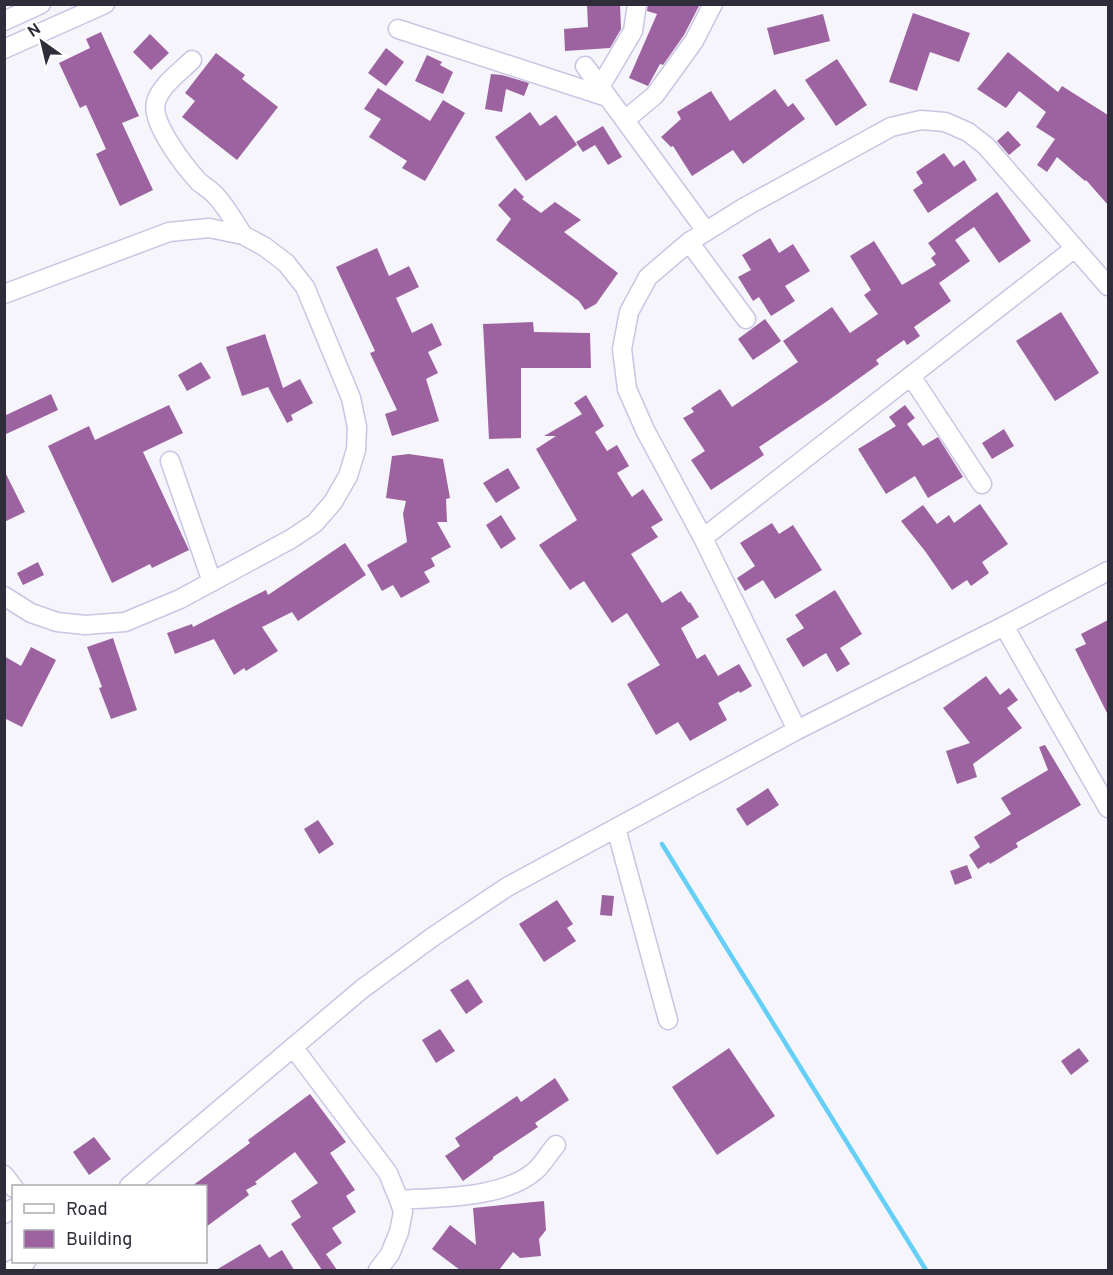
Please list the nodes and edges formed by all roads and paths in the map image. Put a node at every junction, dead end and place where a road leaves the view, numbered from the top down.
1 (41, 4) edge
2 (105, 4) edge
3 (637, 4) edge
4 (713, 4) edge
5 (4, 21) edge
6 (398, 29) dead end
7 (4, 49) edge
8 (192, 60) dead end
9 (585, 66) dead end
10 (604, 92) junction
11 (625, 120) junction
12 (706, 231) junction
13 (243, 235) junction
14 (688, 243) junction
15 (1075, 248) junction
16 (1108, 286) edge
17 (4, 294) edge
18 (746, 319) dead end
19 (910, 376) junction
20 (170, 461) dead end
21 (982, 484) dead end
22 (703, 538) junction
23 (1108, 571) edge
24 (212, 582) junction
25 (4, 596) edge
26 (1004, 626) junction
27 (797, 729) junction
28 (1108, 808) edge
29 (616, 828) junction
30 (668, 1020) dead end
31 (293, 1047) junction
32 (556, 1145) dead end
33 (130, 1185) edge
34 (399, 1200) junction
35 (378, 1270) edge

1 - 5 street
2 - 7 street
3 - 10 street
4 - 11 street
6 - 10 street
8 - 13 street
9 - 10 street
10 - 11 street
11 - 12 street
12 - 14 street
12 - 15 street
13 - 17 street
13 - 24 street
14 - 18 street
14 - 22 street
15 - 16 street
15 - 19 street
19 - 21 street
19 - 22 street
20 - 24 street
22 - 27 street
23 - 26 street
24 - 25 street
26 - 27 street
26 - 28 street
27 - 29 street
29 - 30 street
29 - 31 street
31 - 33 street
31 - 34 street
32 - 34 street
34 - 35 street

